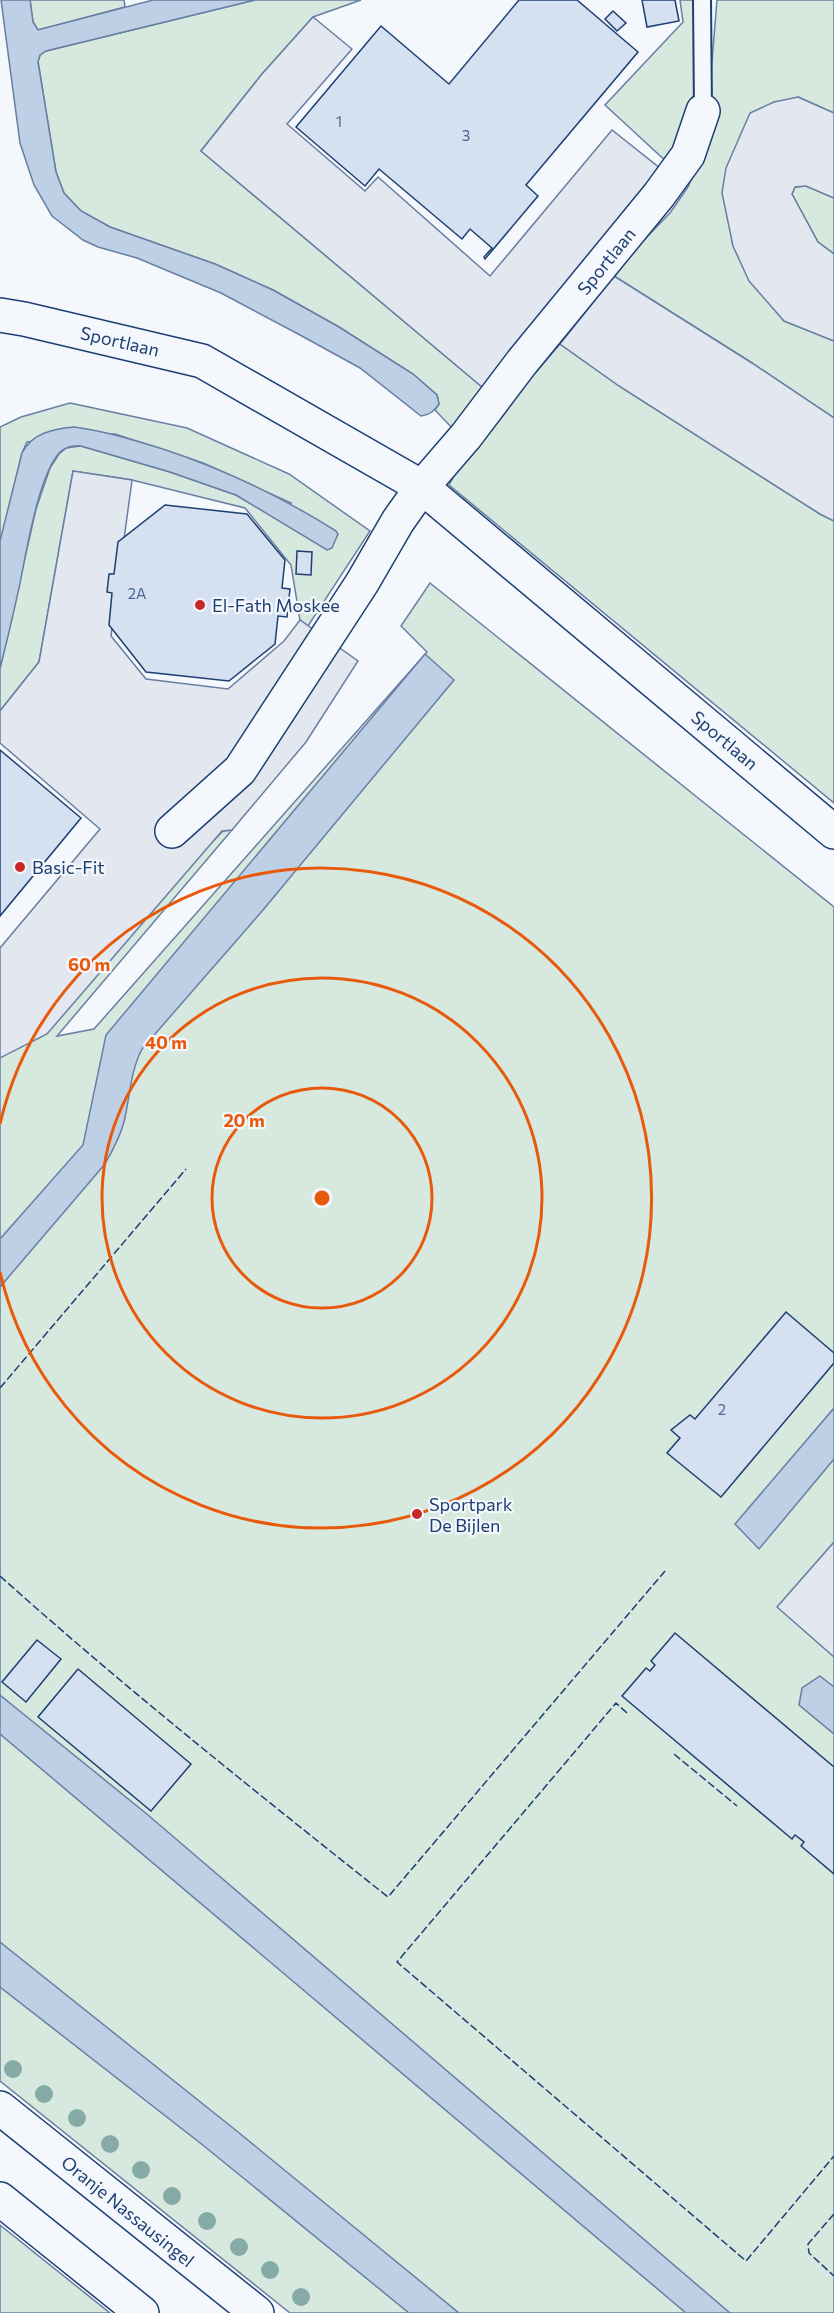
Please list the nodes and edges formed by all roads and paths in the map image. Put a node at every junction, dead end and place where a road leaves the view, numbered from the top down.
1 (702, 0) edge
2 (704, 111) joint
3 (0, 315) edge
4 (422, 487) junction
5 (172, 831) dead end
6 (834, 832) edge
7 (0, 2108) edge
8 (0, 2199) edge
9 (142, 2313) edge
10 (257, 2313) edge

1 - 2 lane, Sportlaan
2 - 4 street, Sportlaan
3 - 4 street, Sportlaan
4 - 5 street, Sportlaan
4 - 6 street, Sportlaan
7 - 10 street, Oranje Nassausingel
8 - 9 street

